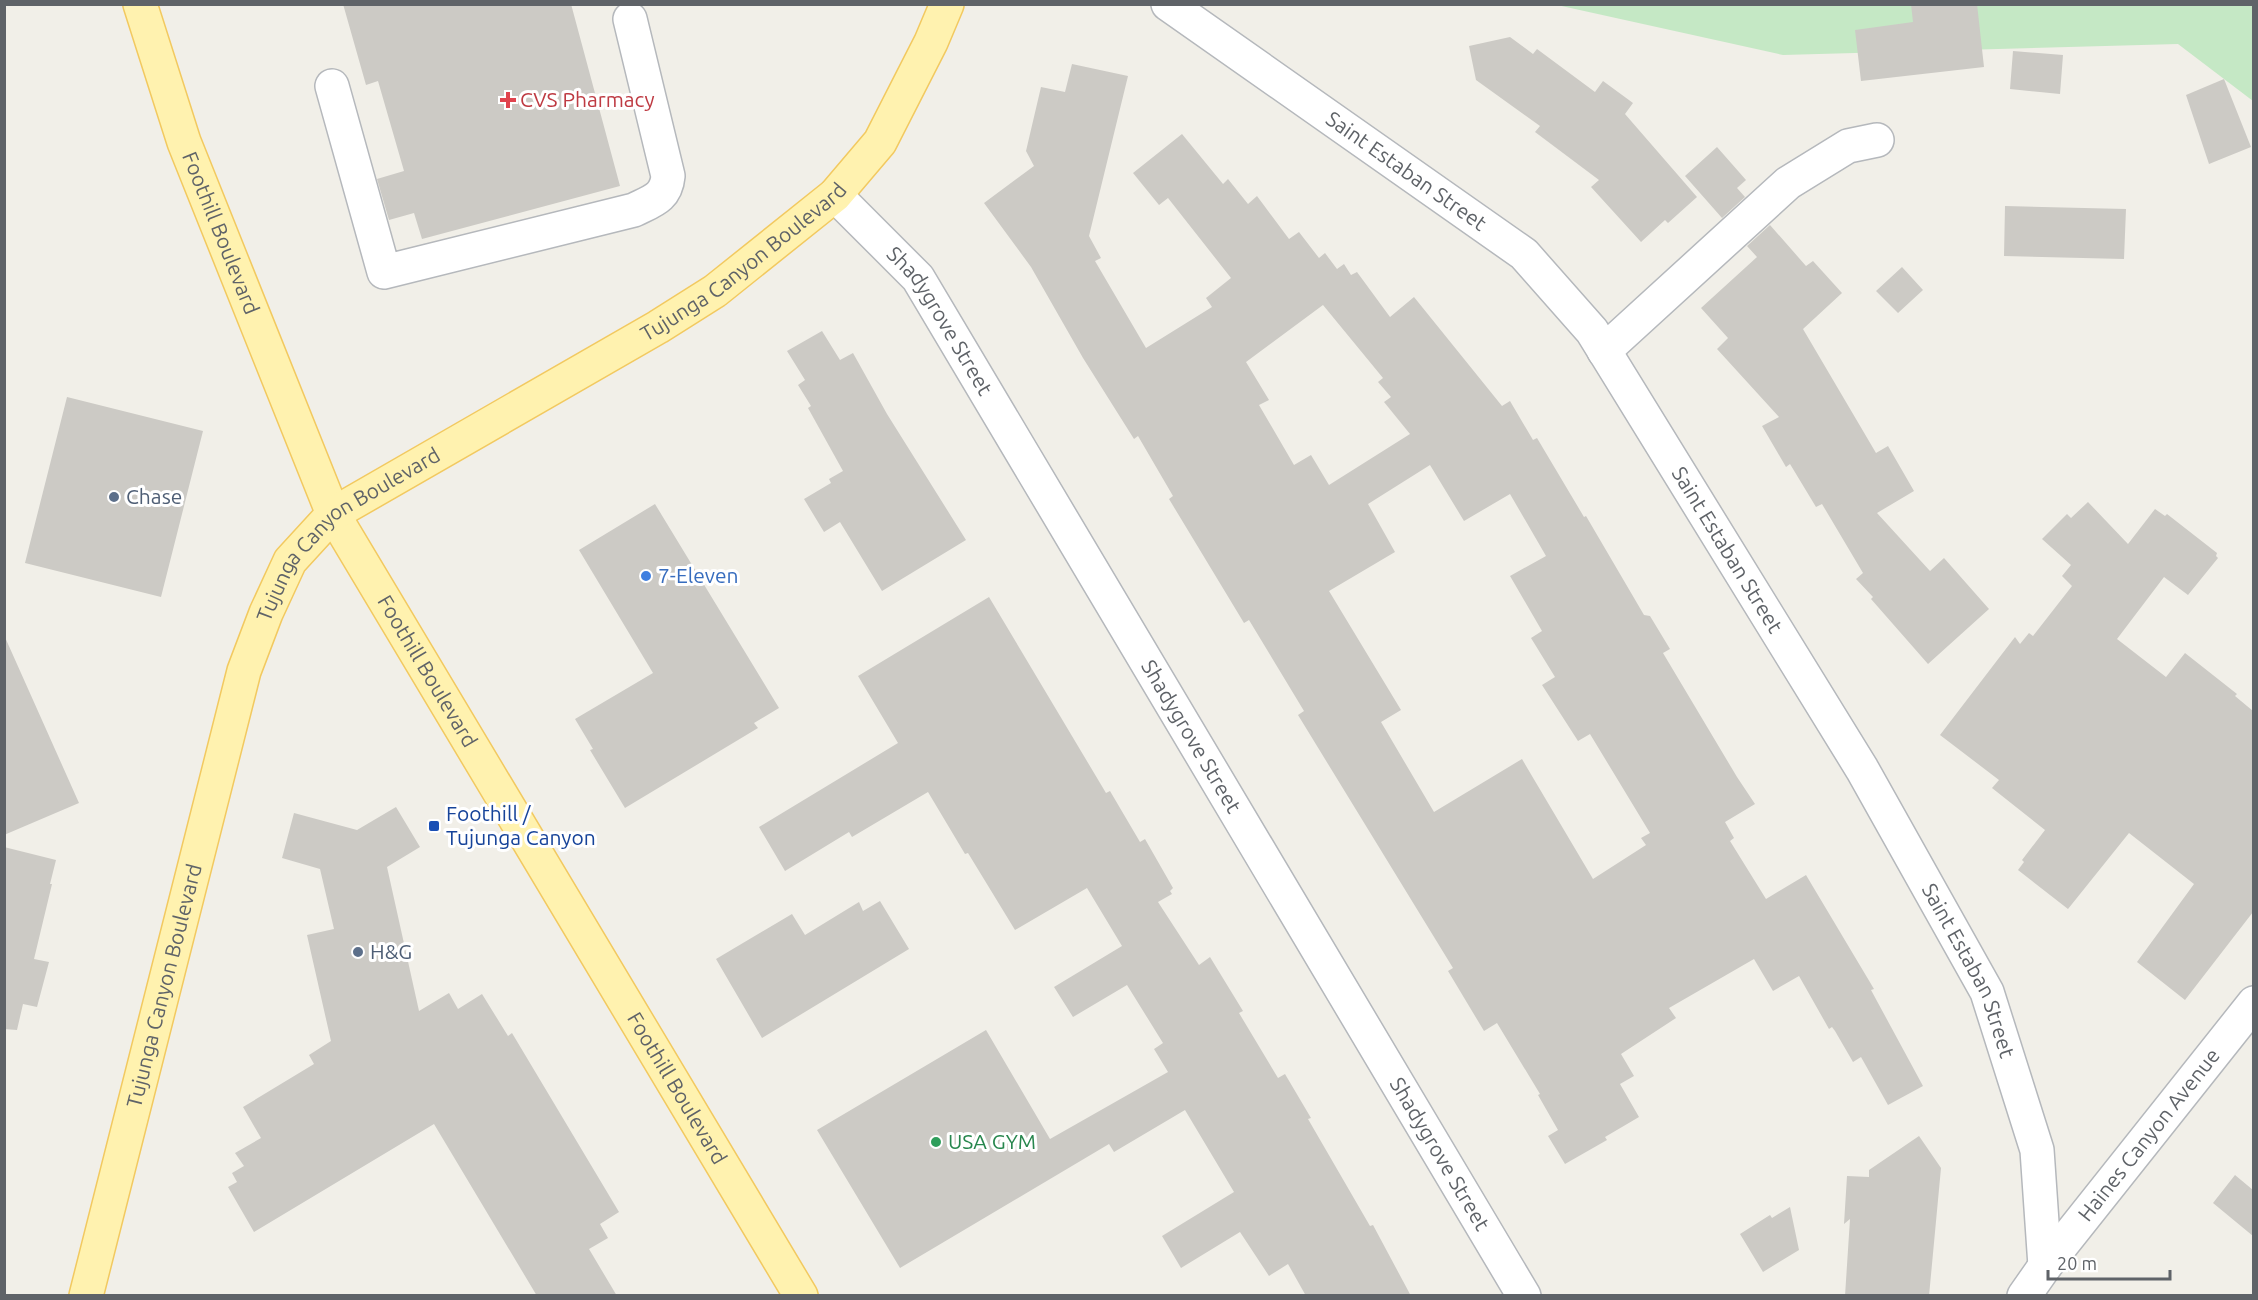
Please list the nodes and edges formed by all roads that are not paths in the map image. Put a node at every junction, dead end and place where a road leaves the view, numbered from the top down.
1 (140, 4) edge
2 (947, 4) edge
3 (1168, 4) edge
4 (630, 18) dead end
5 (332, 86) dead end
6 (1877, 140) dead end
7 (835, 195) junction
8 (1604, 351) junction
9 (333, 514) junction
10 (2253, 1003) edge
11 (2045, 1266) junction
12 (86, 1296) edge
13 (801, 1296) edge
14 (1524, 1296) edge
15 (2024, 1296) edge

1 - 9 main road, Foothill Boulevard
2 - 7 main road, Tujunga Canyon Boulevard
3 - 8 street, Saint Estaban Street
4 - 5 street
6 - 8 street
7 - 9 main road, Tujunga Canyon Boulevard
7 - 14 street, Shadygrove Street
8 - 11 street, Saint Estaban Street
9 - 12 main road, Tujunga Canyon Boulevard
9 - 13 main road, Foothill Boulevard
10 - 11 street, Haines Canyon Avenue
11 - 15 street, Haines Canyon Avenue

